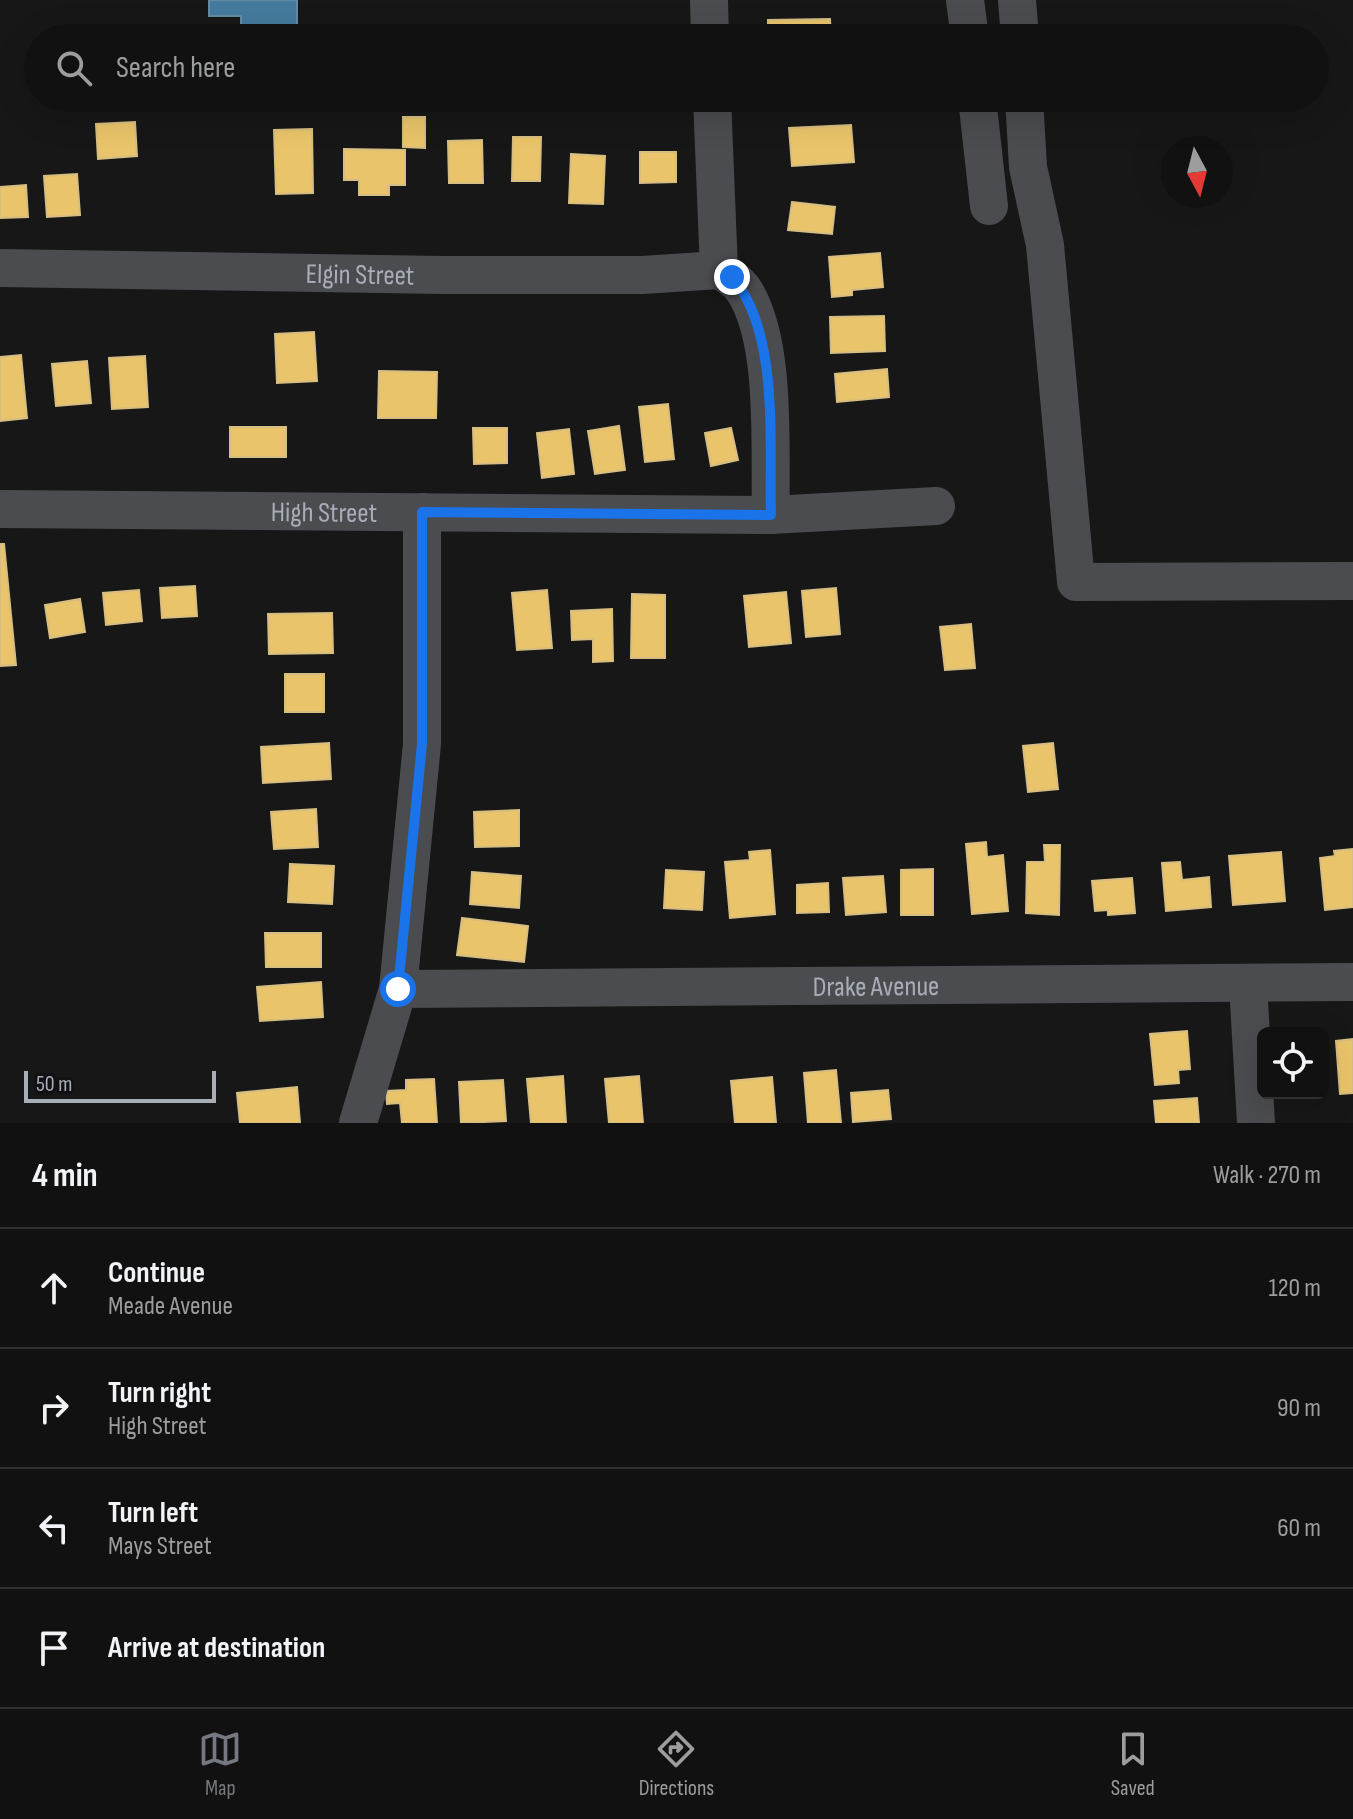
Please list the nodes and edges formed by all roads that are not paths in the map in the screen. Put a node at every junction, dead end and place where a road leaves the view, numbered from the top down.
1 (709, 0) edge
2 (965, 0) edge
3 (1017, 0) edge
4 (710, 24) edge
5 (968, 24) edge
6 (1019, 24) edge
7 (713, 112) edge
8 (979, 112) edge
9 (1025, 112) edge
10 (989, 206) dead end
11 (0, 268) edge
12 (719, 270) junction
13 (936, 506) dead end
14 (0, 509) edge
15 (422, 512) junction
16 (771, 515) junction
17 (1353, 581) edge
18 (1353, 982) edge
19 (1248, 984) junction
20 (398, 989) junction
21 (358, 1123) edge
22 (1256, 1123) edge

1 - 4 street
2 - 5 street
3 - 6 street
7 - 12 street
8 - 10 street
9 - 17 street
11 - 12 street, Elgin Street
12 - 16 street
13 - 16 street, High Street
14 - 15 street, High Street
15 - 16 street, High Street
15 - 20 street
18 - 19 street, Drake Avenue
19 - 20 street, Drake Avenue
19 - 22 street
20 - 21 street

